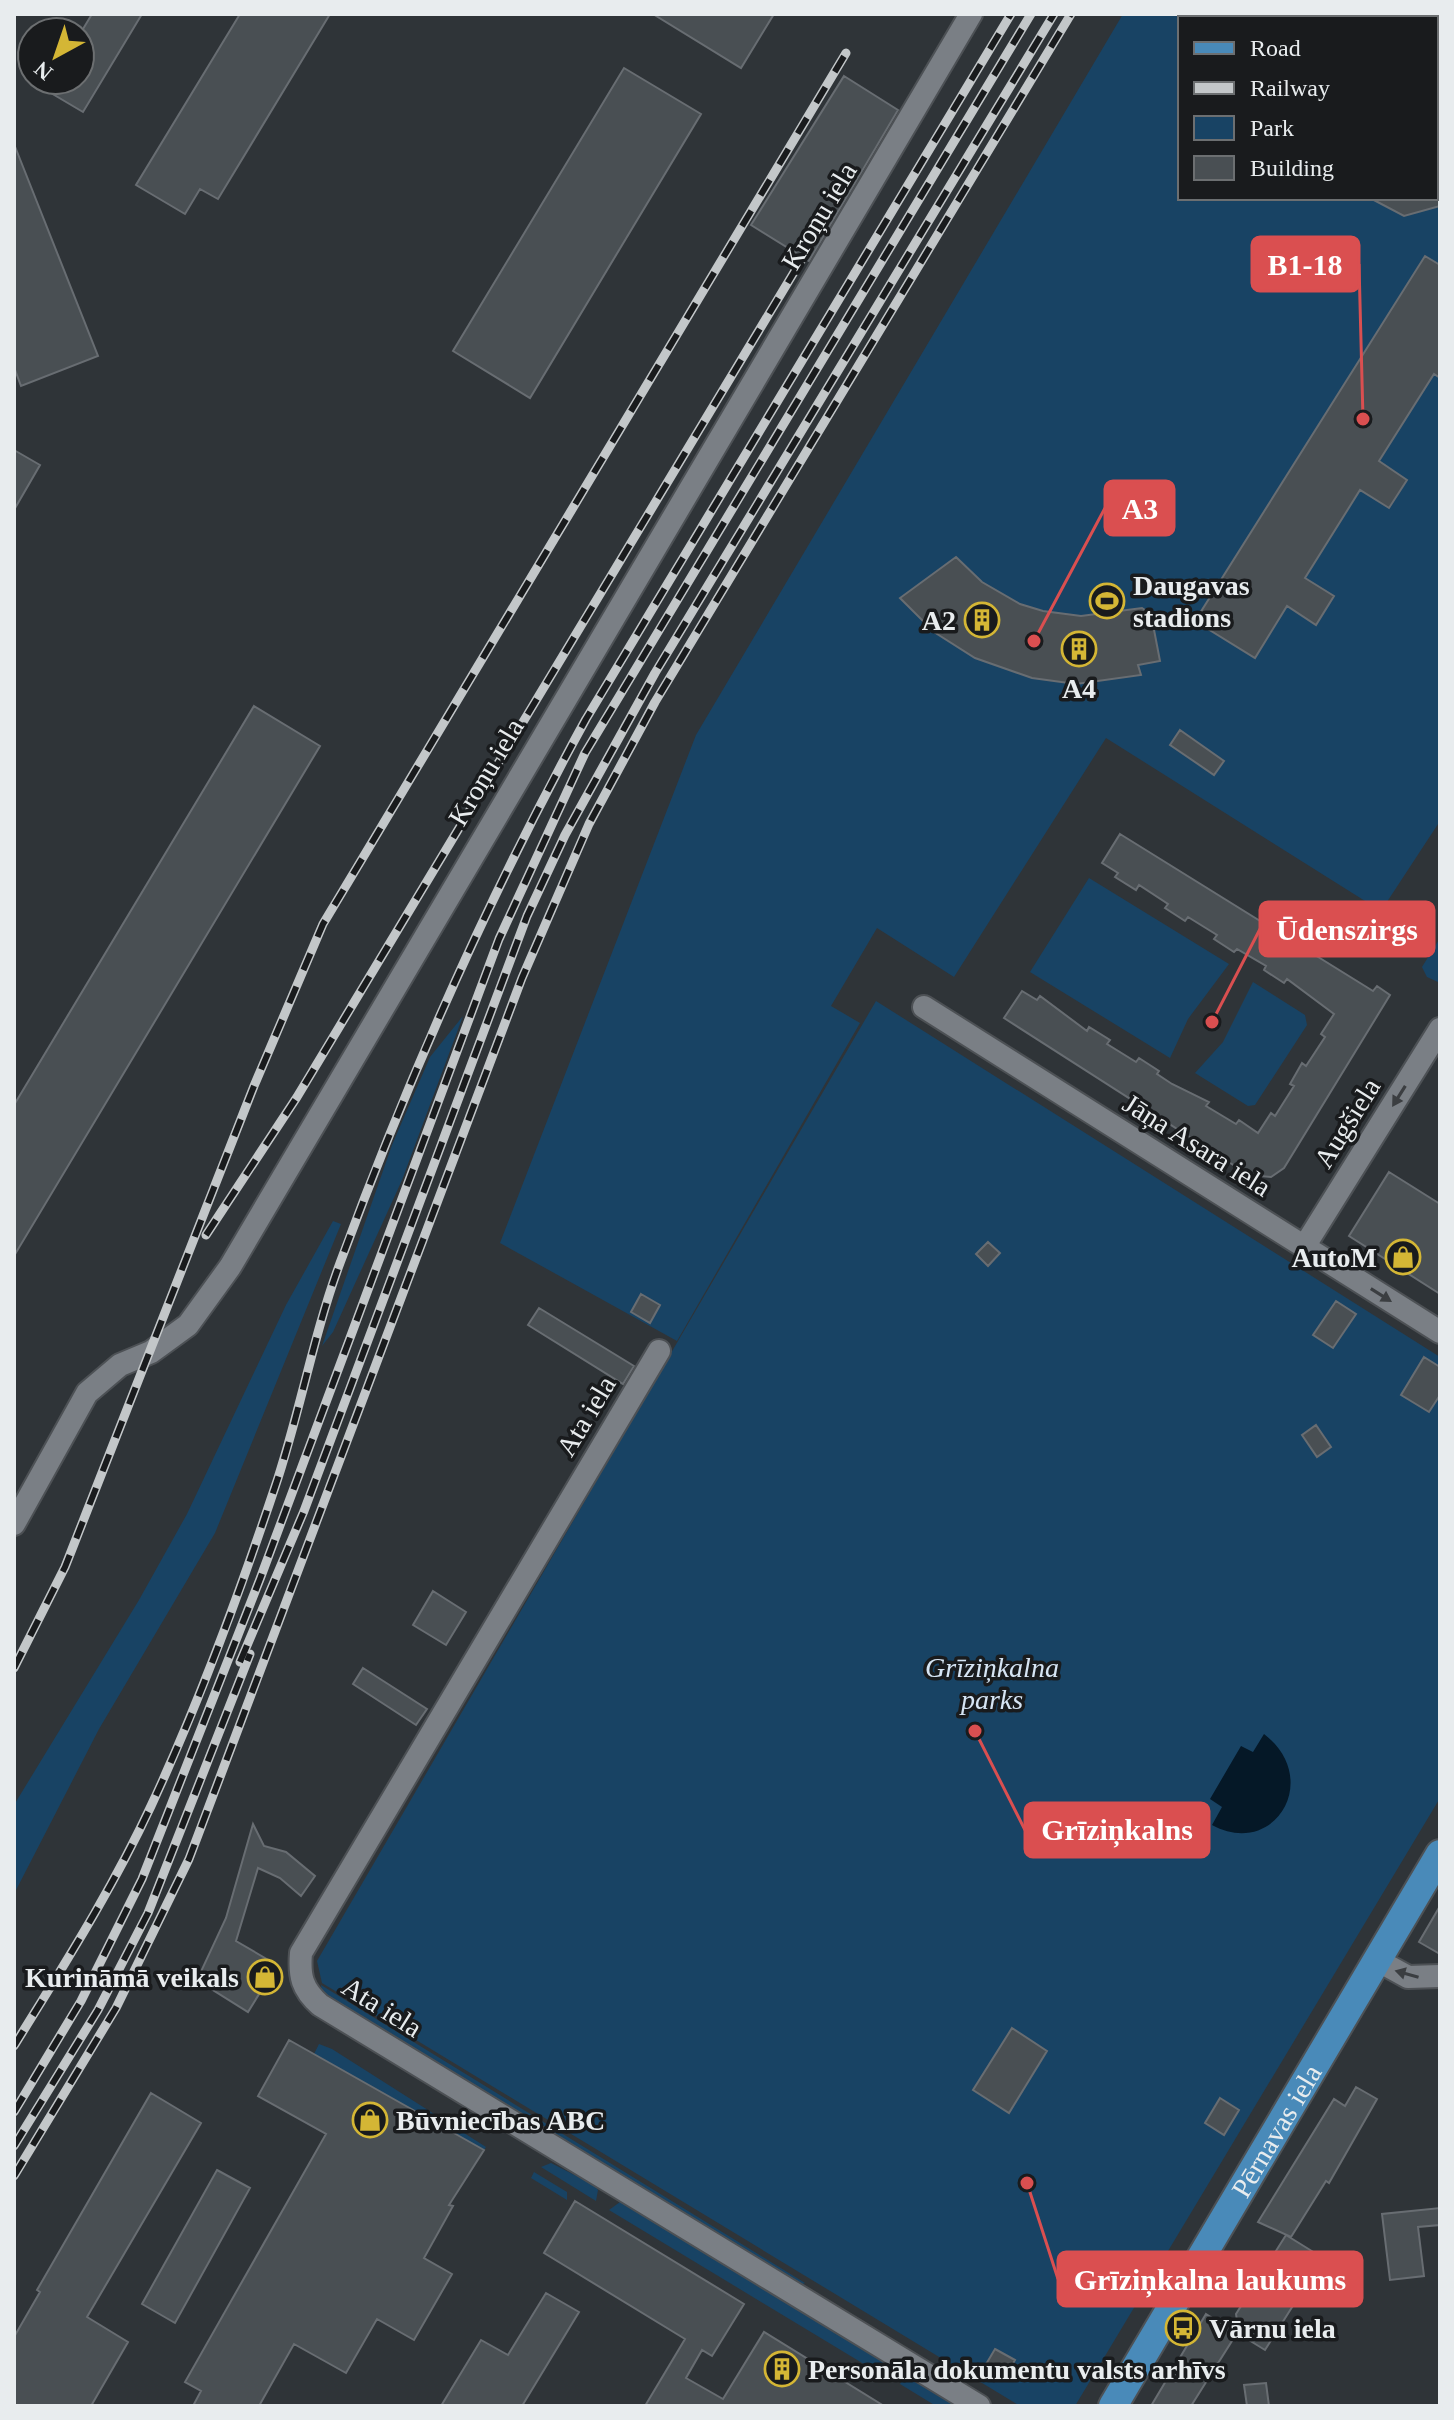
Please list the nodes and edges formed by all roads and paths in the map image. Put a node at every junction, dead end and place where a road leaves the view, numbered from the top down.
1 (971, 14) edge
2 (924, 1007) dead end
3 (1440, 1029) edge
4 (1304, 1247) junction
5 (1440, 1332) edge
6 (659, 1351) dead end
7 (14, 1524) edge
8 (1440, 1854) edge
9 (1377, 1960) junction
10 (1440, 1976) edge
11 (979, 2406) edge
12 (1113, 2406) edge

1 - 7 street, Kroņu iela
2 - 4 street, Jāņa Asara iela
3 -> 4 street, Augšiela
4 -> 5 street, Jāņa Asara iela
6 - 11 street, Ata iela
8 - 9 main road, Pērnavas iela
10 -> 9 street
9 - 12 main road, Pērnavas iela

